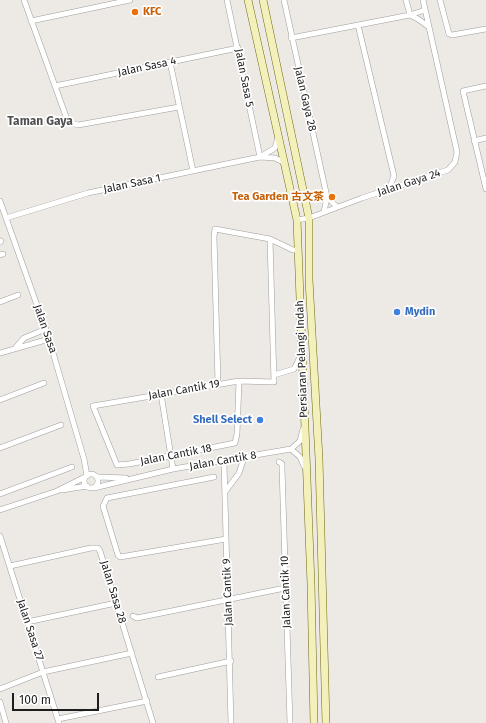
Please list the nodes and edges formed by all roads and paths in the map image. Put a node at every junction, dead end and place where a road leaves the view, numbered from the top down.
1 (24, 0) edge
2 (130, 0) edge
3 (227, 0) edge
4 (248, 0) edge
5 (262, 0) edge
6 (284, 0) edge
7 (406, 0) edge
8 (423, 0) edge
9 (440, 0) edge
10 (425, 10) junction
11 (410, 15) junction
12 (31, 21) junction
13 (358, 25) junction
14 (429, 27) junction
15 (486, 29) edge
16 (291, 38) junction
17 (238, 48) junction
18 (170, 62) junction
19 (55, 86) junction
20 (486, 86) edge
21 (179, 107) junction
22 (278, 138) junction
23 (486, 138) edge
24 (474, 141) junction
25 (260, 157) junction
26 (283, 162) junction
27 (193, 171) junction
28 (394, 176) junction
29 (402, 184) junction
30 (389, 189) junction
31 (486, 189) edge
32 (327, 197) junction
33 (0, 201) edge
34 (337, 207) junction
35 (324, 212) junction
36 (6, 218) junction
37 (309, 218) junction
38 (297, 220) junction
39 (270, 239) junction
40 (298, 250) junction
41 (18, 295) dead end
42 (0, 302) edge
43 (46, 329) junction
44 (49, 339) junction
45 (16, 347) junction
46 (0, 353) edge
47 (302, 353) junction
48 (274, 375) junction
49 (239, 381) junction
50 (44, 383) dead end
51 (218, 384) junction
52 (161, 394) junction
53 (0, 400) edge
54 (93, 406) joint
55 (305, 424) junction
56 (60, 425) dead end
57 (0, 448) edge
58 (290, 449) junction
59 (171, 456) junction
60 (244, 458) junction
61 (84, 459) junction
62 (224, 462) junction
63 (279, 462) dead end
64 (72, 467) dead end
65 (174, 469) junction
66 (307, 475) junction
67 (86, 476) junction
68 (96, 476) junction
69 (133, 478) junction
70 (214, 478) dead end
71 (87, 486) junction
72 (94, 488) junction
73 (57, 491) junction
74 (225, 492) junction
75 (0, 494) edge
76 (0, 510) edge
77 (0, 536) edge
78 (226, 539) junction
79 (3, 554) edge
80 (10, 566) junction
81 (285, 588) junction
82 (229, 599) junction
83 (116, 602) junction
84 (132, 616) dead end
85 (27, 622) junction
86 (132, 653) junction
87 (231, 661) junction
88 (43, 672) junction
89 (158, 676) dead end
90 (0, 689) edge
91 (146, 701) junction
92 (0, 702) edge
93 (59, 721) edge
94 (6, 723) edge
95 (153, 723) edge
96 (230, 723) edge
97 (290, 723) edge
98 (314, 723) edge
99 (326, 723) edge

1 - 12 street
2 - 12 street
3 - 17 street, Jalan Sasa 5
4 - 22 main road, Persiaran Pelangi Indah
5 - 37 main road, Persiaran Pelangi Indah
6 - 16 street, Jalan Gaya 28
7 - 11 street
8 - 10 street, Jalan Gaya 24
9 - 15 street
10 - 11 street
10 - 14 street, Jalan Gaya 24
11 - 13 street
11 - 14 street
12 - 19 street
13 - 16 street
13 - 28 street
14 - 29 street, Jalan Gaya 24
16 - 32 street, Jalan Gaya 28
17 - 18 street, Jalan Sasa 4
17 - 25 street, Jalan Sasa 5
18 - 19 street, Jalan Sasa 4
18 - 21 street
19 - 21 street
20 - 24 street
21 - 27 street
22 - 25 street, Jalan Sasa 1
22 - 26 main road, Persiaran Pelangi Indah
23 - 24 street
24 - 31 street
25 - 26 street, Jalan Sasa 1
25 - 27 street, Jalan Sasa 1
26 - 38 main road, Persiaran Pelangi Indah
27 - 36 street, Jalan Sasa 1
28 - 29 street
28 - 30 street
29 - 30 street, Jalan Gaya 24
30 - 34 street, Jalan Gaya 24
32 - 34 street
32 - 35 street, Jalan Gaya 28
33 - 36 street, Jalan Sasa
34 - 35 street, Jalan Gaya 24
35 - 37 street, Jalan Gaya 24
36 - 43 street, Jalan Sasa
37 - 38 street, Jalan Gaya 24
37 - 99 main road, Persiaran Pelangi Indah
38 - 40 main road, Persiaran Pelangi Indah
39 - 40 street
39 - 48 street
39 - 51 street
40 - 47 main road, Persiaran Pelangi Indah
41 - 42 street
43 - 44 street, Jalan Sasa
43 - 45 street
44 - 45 street
44 - 61 street, Jalan Sasa
45 - 46 street
47 - 48 street
47 - 55 main road, Persiaran Pelangi Indah
48 - 49 street, Jalan Cantik 19
49 - 51 street, Jalan Cantik 19
49 - 59 street, Jalan Cantik 18
50 - 53 street
51 - 52 street, Jalan Cantik 19
52 - 54 street, Jalan Cantik 19
52 - 59 street
54 - 59 street, Jalan Cantik 18
55 - 58 street
55 - 66 main road, Persiaran Pelangi Indah
56 - 57 street
58 - 60 street, Jalan Cantik 8
58 - 66 street
59 - 65 street
60 - 62 street, Jalan Cantik 8
60 - 74 street
61 - 67 street, Jalan Sasa
61 - 68 street, Jalan Sasa
62 - 65 street, Jalan Cantik 8
62 - 74 street, Jalan Cantik 9
63 - 81 street, Jalan Cantik 10
64 - 75 street
65 - 69 street, Jalan Cantik 8
66 - 98 main road, Persiaran Pelangi Indah
67 - 68 street
67 - 71 street
67 - 73 street
68 - 69 street
68 - 72 street
69 - 72 street
70 - 78 street
71 - 72 street
71 - 73 street
73 - 76 street
74 - 78 street, Jalan Cantik 9
77 - 79 street, Jalan Sasa 27
78 - 82 street, Jalan Cantik 9
79 - 80 street, Jalan Sasa 27
80 - 83 street, Jalan Sasa 28
80 - 85 street, Jalan Sasa 27
81 - 82 street
81 - 97 street, Jalan Cantik 10
82 - 84 street
82 - 87 street, Jalan Cantik 9
83 - 85 street
83 - 86 street, Jalan Sasa 28
85 - 88 street, Jalan Sasa 27
86 - 88 street
86 - 91 street, Jalan Sasa 28
87 - 89 street
87 - 96 street, Jalan Cantik 9
88 - 90 street
88 - 93 street, Jalan Sasa 27
91 - 93 street
91 - 95 street, Jalan Sasa 28
92 - 94 street

